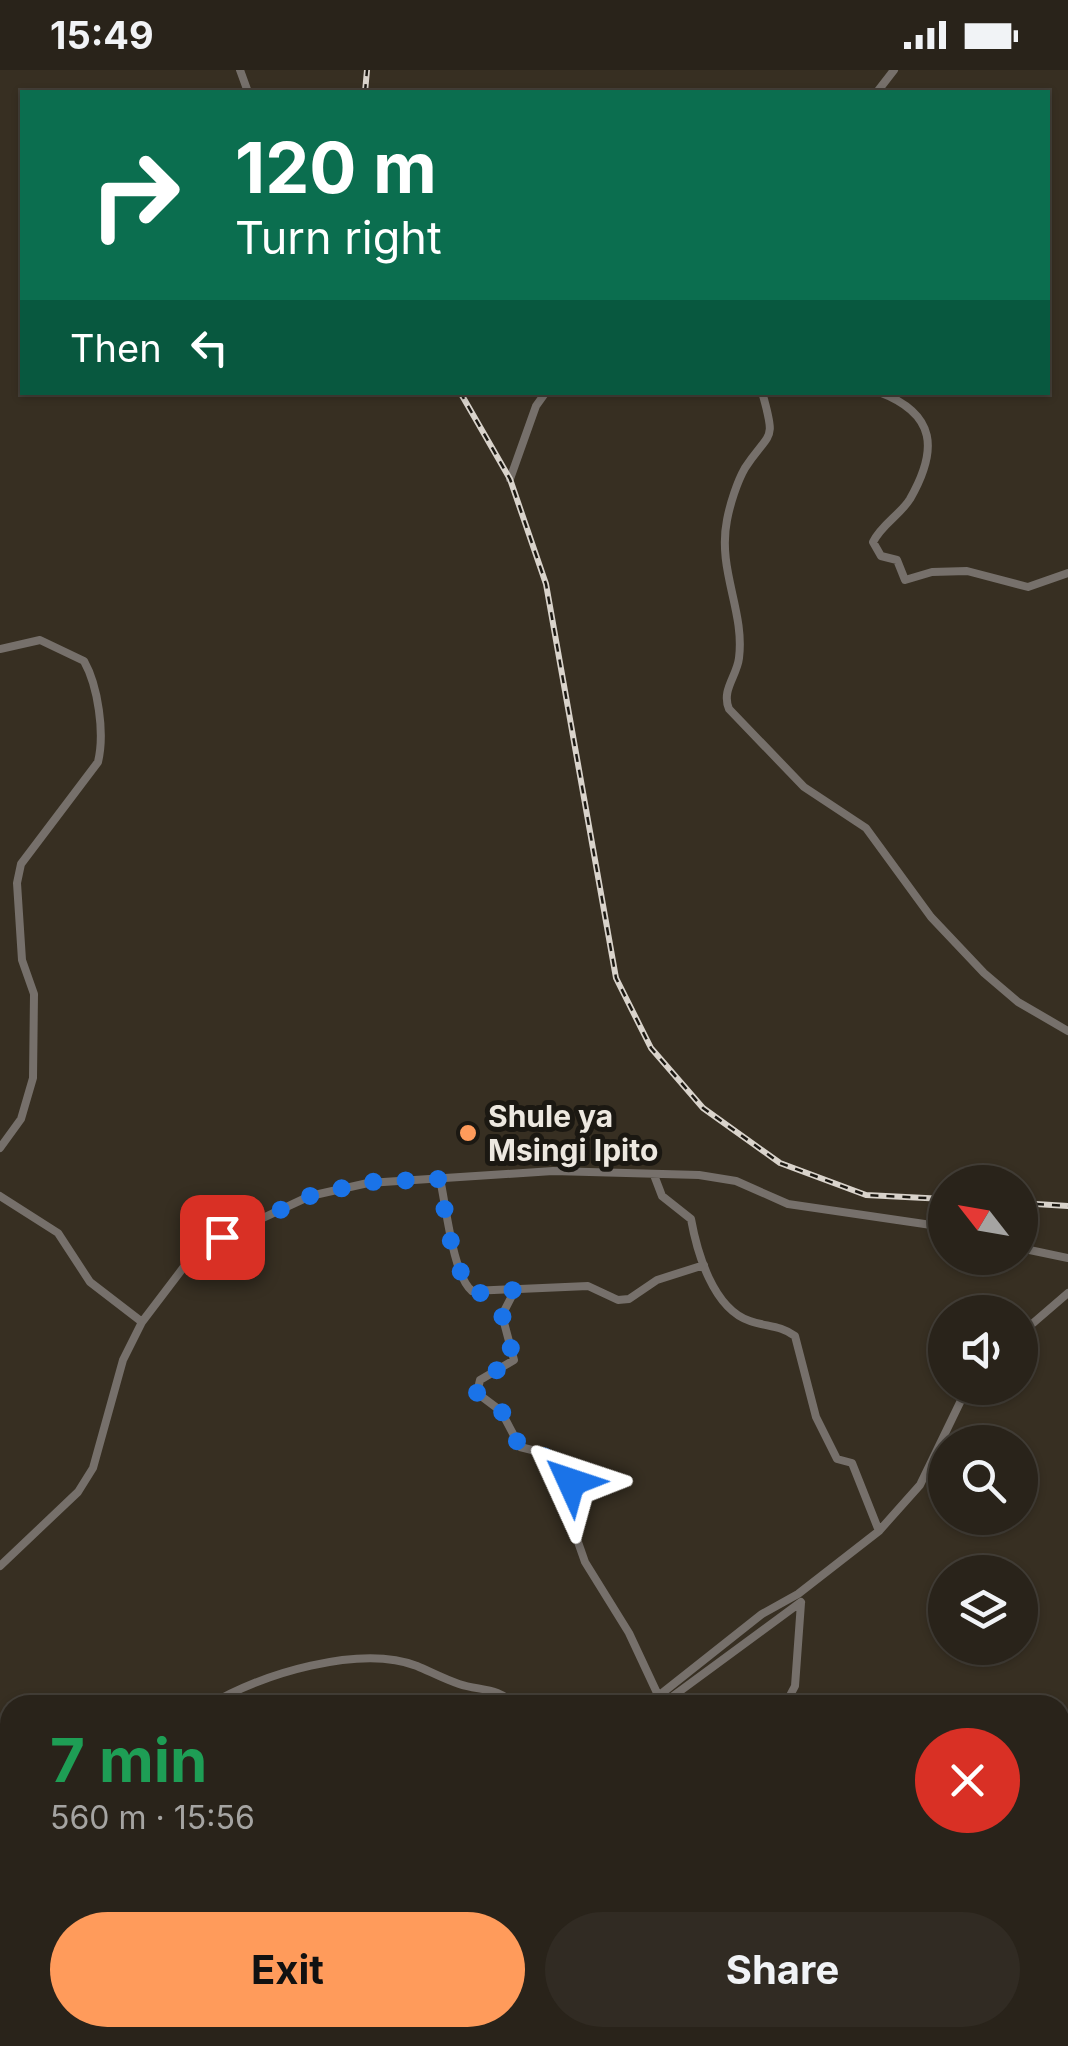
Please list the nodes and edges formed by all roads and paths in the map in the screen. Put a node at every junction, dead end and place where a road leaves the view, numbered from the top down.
1 (894, 70) edge
2 (878, 90) edge
3 (545, 395) edge
4 (763, 395) edge
5 (884, 395) edge
6 (510, 478) dead end
7 (1068, 573) edge
8 (0, 649) edge
9 (1068, 1031) edge
10 (1, 1144) edge
11 (654, 1175) junction
12 (440, 1179) junction
13 (0, 1196) edge
14 (928, 1224) edge
15 (1038, 1252) edge
16 (1068, 1258) edge
17 (704, 1265) junction
18 (515, 1290) junction
19 (1068, 1292) edge
20 (1038, 1319) edge
21 (142, 1322) junction
22 (959, 1405) edge
23 (878, 1531) junction
24 (0, 1566) edge
25 (800, 1598) junction
26 (228, 1695) edge
27 (502, 1695) edge
28 (658, 1695) joint
29 (674, 1695) edge
30 (790, 1695) edge

1 - 2 street
3 - 6 street
4 - 9 street
5 - 7 street
8 - 10 street
11 - 12 street
11 - 14 street
11 - 17 street
12 - 18 street
12 - 21 street
13 - 21 street
15 - 16 street
17 - 18 street
17 - 23 street
18 - 28 street
19 - 20 street
21 - 24 street
22 - 23 street
23 - 25 street
25 - 28 street
25 - 29 street
25 - 30 street
26 - 27 street

